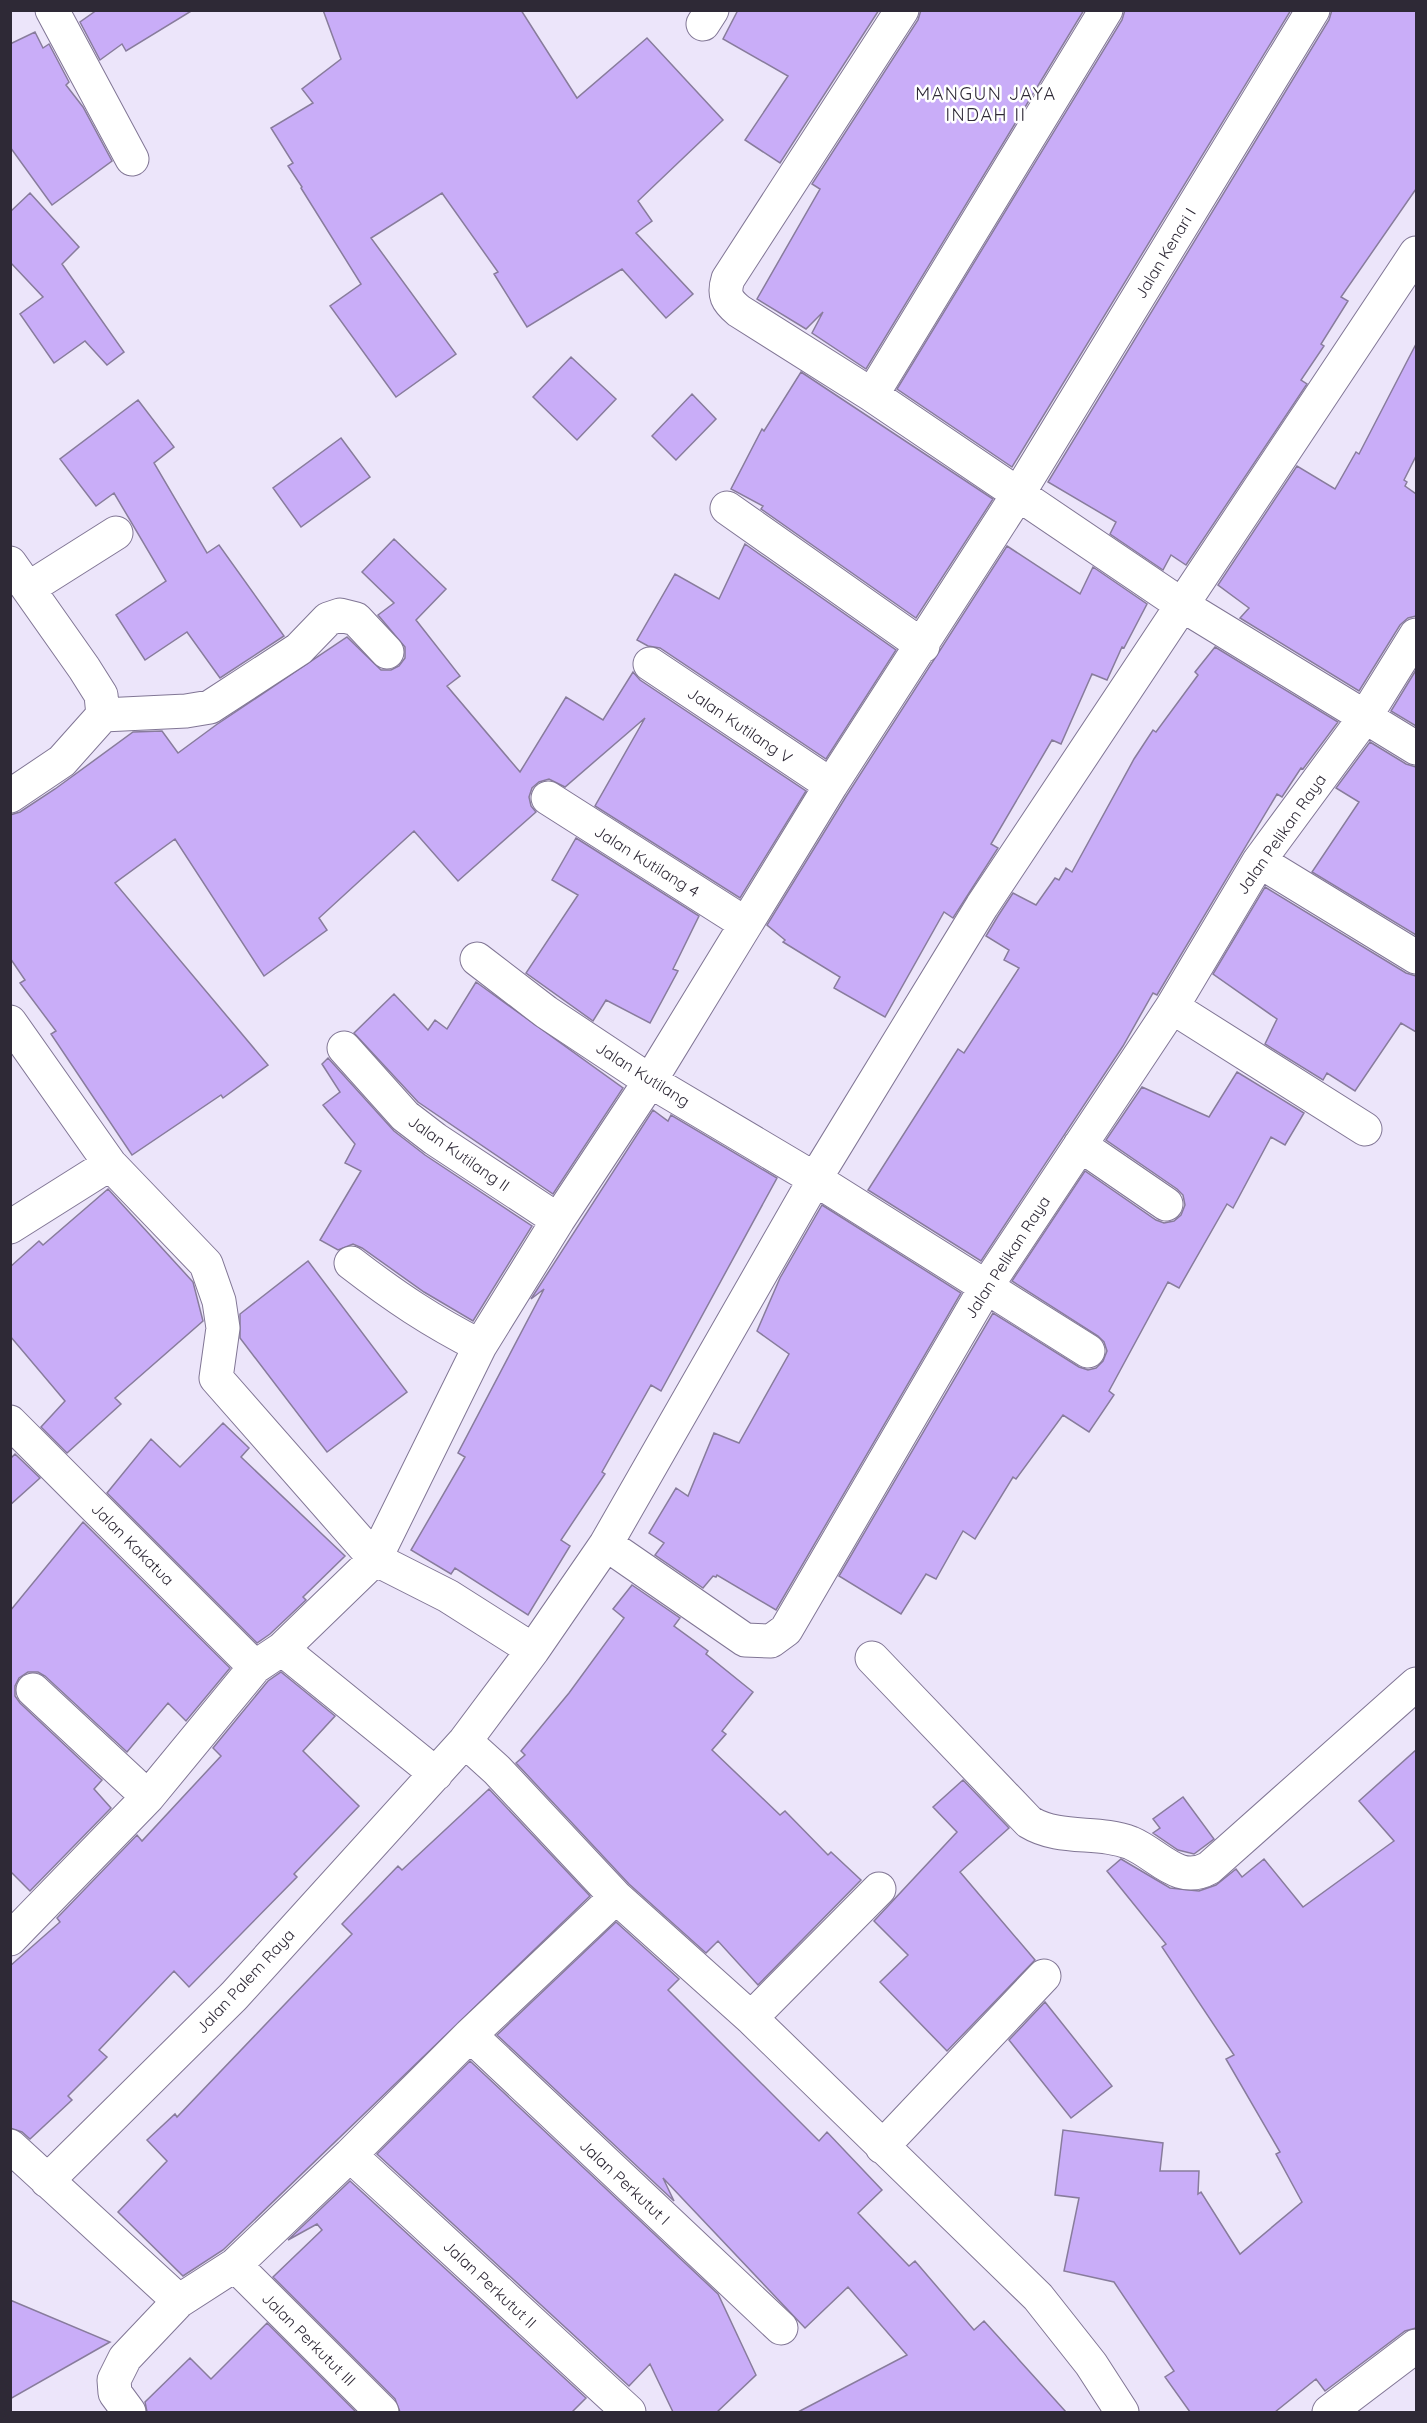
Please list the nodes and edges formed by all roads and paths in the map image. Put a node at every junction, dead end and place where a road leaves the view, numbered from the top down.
1 (52, 10) edge
2 (902, 10) edge
3 (1106, 10) edge
4 (1313, 10) edge
5 (132, 159) dead end
6 (1416, 253) edge
7 (872, 395) junction
8 (1017, 496) junction
9 (726, 508) dead end
10 (116, 533) dead end
11 (20, 575) edge
12 (1182, 605) junction
13 (1416, 635) edge
14 (923, 646) junction
15 (387, 652) dead end
16 (650, 664) dead end
17 (103, 715) junction
18 (1365, 717) junction
19 (1416, 748) edge
20 (831, 785) junction
21 (10, 796) edge
22 (548, 798) dead end
23 (1259, 861) junction
24 (746, 924) junction
25 (1416, 957) edge
26 (477, 959) dead end
27 (1172, 1007) junction
28 (10, 1022) edge
29 (344, 1048) dead end
30 (650, 1081) junction
31 (1365, 1129) dead end
32 (1080, 1145) junction
33 (110, 1164) junction
34 (815, 1179) junction
35 (1166, 1204) dead end
36 (558, 1220) junction
37 (10, 1227) edge
38 (351, 1263) dead end
39 (986, 1287) junction
40 (480, 1346) junction
41 (1088, 1351) dead end
42 (10, 1422) edge
43 (606, 1544) junction
44 (375, 1559) junction
45 (282, 1649) junction
46 (533, 1650) junction
47 (872, 1658) dead end
48 (255, 1667) junction
49 (1416, 1684) edge
50 (33, 1690) dead end
51 (465, 1741) junction
52 (436, 1774) junction
53 (148, 1797) junction
54 (879, 1889) dead end
55 (616, 1897) junction
56 (16, 1923) edge
57 (1044, 1976) dead end
58 (751, 2018) junction
59 (470, 2035) junction
60 (10, 2146) edge
61 (882, 2147) junction
62 (350, 2155) junction
63 (47, 2181) junction
64 (235, 2265) junction
65 (179, 2301) junction
66 (781, 2328) dead end
67 (1416, 2346) edge
68 (129, 2412) edge
69 (382, 2412) edge
70 (629, 2412) edge
71 (1122, 2412) edge
72 (1329, 2412) edge

1 - 5 street
2 - 7 street
3 - 7 street
4 - 8 street, Jalan Kenari I
6 - 12 street, Jalan Palem Raya
7 - 8 street
8 - 12 street
8 - 14 street, Jalan Kenari I
9 - 14 street
10 - 11 street
11 - 17 street
12 - 18 street
12 - 34 street, Jalan Palem Raya
13 - 18 street, Jalan Pelikan Raya
14 - 20 street, Jalan Kenari I
15 - 17 street
16 - 20 street, Jalan Kutilang V
17 - 21 street
18 - 19 street
18 - 23 street, Jalan Pelikan Raya
20 - 24 street, Jalan Kenari I
22 - 24 street, Jalan Kutilang 4
23 - 25 street
23 - 27 street, Jalan Pelikan Raya
24 - 30 street, Jalan Kenari I
26 - 30 street, Jalan Kutilang
27 - 31 street
27 - 32 street, Jalan Pelikan Raya
28 - 33 street
29 - 36 street, Jalan Kutilang II
30 - 34 street, Jalan Kutilang
30 - 36 street, Jalan Kenari I
32 - 35 street
32 - 39 street, Jalan Pelikan Raya
33 - 37 street
33 - 44 street
34 - 39 street, Jalan Kutilang
34 - 43 street, Jalan Palem Raya
36 - 40 street, Jalan Kenari I
38 - 40 street
39 - 41 street, Jalan Kutilang
39 - 43 street, Jalan Pelikan Raya
40 - 44 street, Jalan Kenari I
42 - 48 street, Jalan Kakatua
43 - 46 street, Jalan Palem Raya
44 - 45 street, Jalan Kenari I
44 - 46 street
45 - 48 street, Jalan Kenari I
45 - 52 street
46 - 51 street, Jalan Palem Raya
47 - 49 street
48 - 53 street, Jalan Kenari I
50 - 53 street
51 - 52 street, Jalan Palem Raya
51 - 55 street
52 - 63 street, Jalan Palem Raya
53 - 56 street, Jalan Kenari I
54 - 58 street
55 - 58 street
55 - 59 street
57 - 61 street
58 - 61 street
59 - 62 street
59 - 66 street, Jalan Perkutut I
60 - 63 street
61 - 71 street
62 - 64 street
62 - 70 street, Jalan Perkutut II
63 - 65 street
64 - 65 street
64 - 69 street, Jalan Perkutut III
65 - 68 street
67 - 72 street

